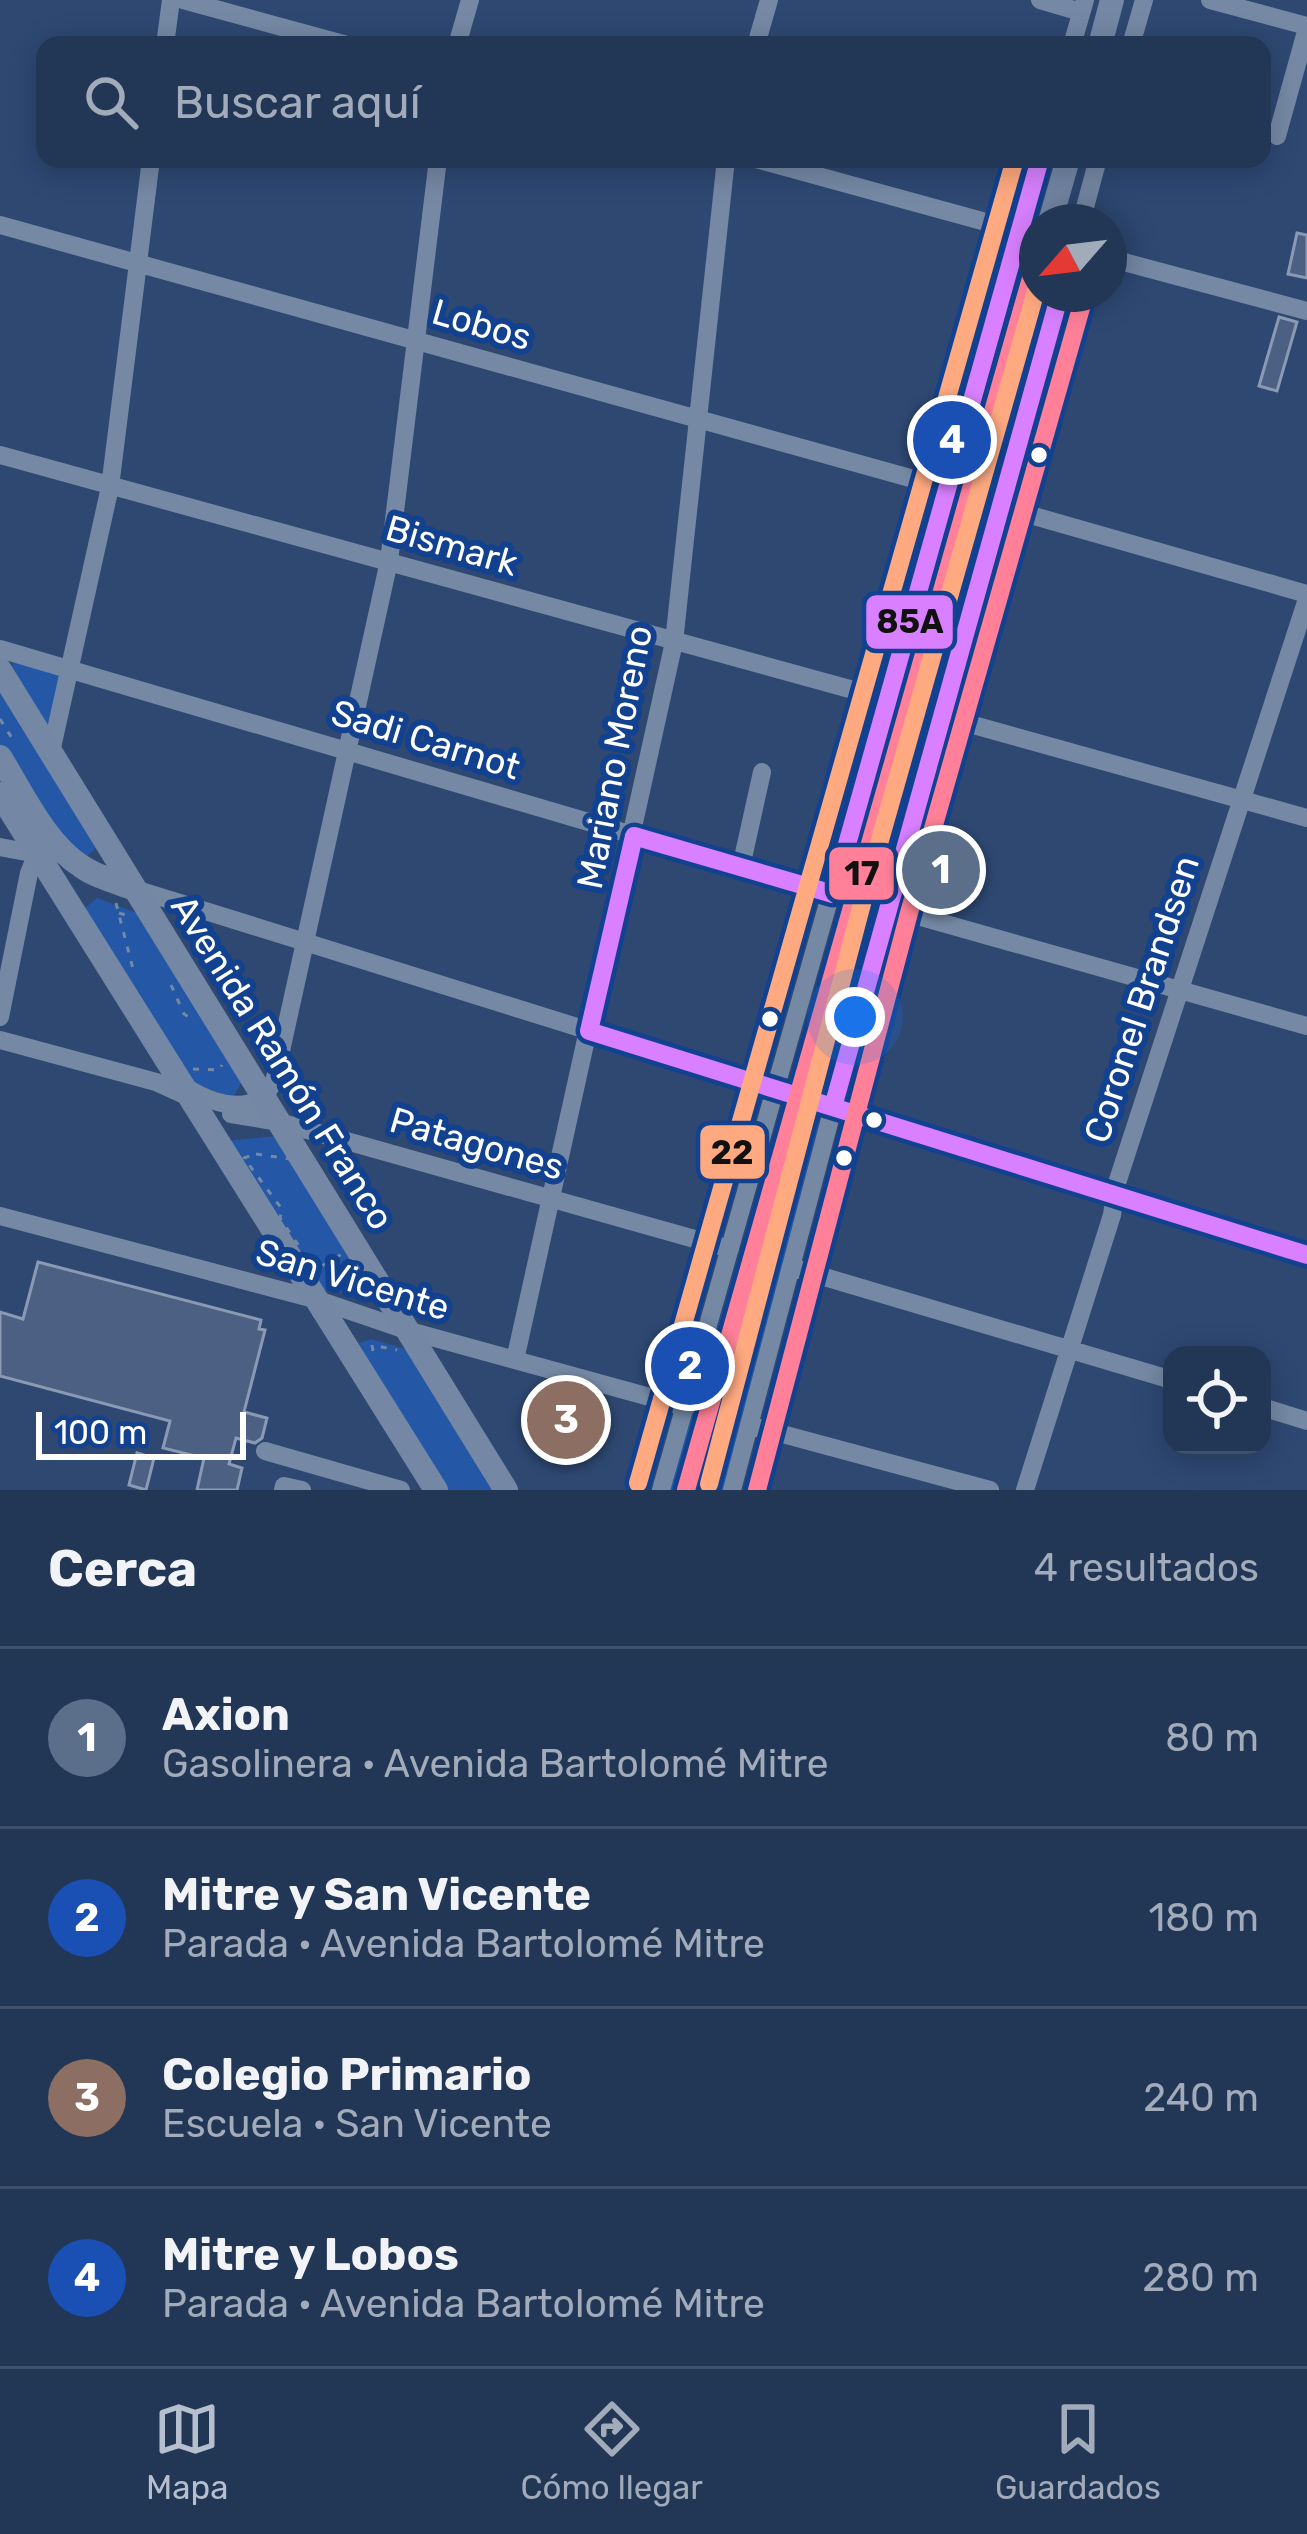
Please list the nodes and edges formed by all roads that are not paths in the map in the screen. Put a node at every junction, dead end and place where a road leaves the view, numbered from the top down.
1 (171, 0) edge
2 (183, 0) edge
3 (470, 0) edge
4 (769, 0) edge
5 (1040, 0) edge
6 (1112, 0) edge
7 (1144, 0) edge
8 (1210, 0) edge
9 (1083, 6) edge
10 (1307, 27) edge
11 (166, 36) edge
12 (314, 36) edge
13 (460, 36) edge
14 (759, 36) edge
15 (1075, 36) edge
16 (1102, 36) edge
17 (1134, 36) edge
18 (1277, 136) dead end
19 (151, 168) edge
20 (437, 168) edge
21 (725, 168) edge
22 (789, 168) edge
23 (1039, 168) edge
24 (1065, 168) edge
25 (1096, 168) edge
26 (1033, 204) edge
27 (1055, 204) edge
28 (1086, 204) edge
29 (0, 225) edge
30 (1019, 232) edge
31 (1019, 262) edge
32 (139, 263) junction
33 (1127, 263) edge
34 (1307, 310) edge
35 (1025, 312) edge
36 (1055, 312) edge
37 (414, 339) junction
38 (698, 418) junction
39 (0, 455) edge
40 (110, 487) junction
41 (946, 488) junction
42 (999, 506) junction
43 (389, 561) junction
44 (1307, 596) edge
45 (674, 642) junction
46 (0, 650) edge
47 (71, 669) junction
48 (0, 670) edge
49 (886, 699) junction
50 (940, 716) junction
51 (346, 749) junction
52 (51, 752) junction
53 (0, 757) edge
54 (0, 771) edge
55 (762, 772) dead end
56 (0, 794) edge
57 (1241, 800) junction
58 (1307, 818) edge
59 (634, 836) junction
60 (0, 848) edge
61 (37, 854) junction
62 (741, 867) junction
63 (135, 889) junction
64 (833, 894) junction
65 (886, 907) junction
66 (97, 944) junction
67 (306, 944) junction
68 (1178, 991) junction
69 (0, 1017) edge
70 (1307, 1026) edge
71 (589, 1031) junction
72 (0, 1040) edge
73 (777, 1090) junction
74 (190, 1094) junction
75 (264, 1098) junction
76 (805, 1098) junction
77 (832, 1107) junction
78 (279, 1122) junction
79 (1114, 1197) junction
80 (552, 1199) junction
81 (0, 1216) edge
82 (730, 1249) junction
83 (1307, 1255) edge
84 (791, 1268) junction
85 (318, 1300) junction
86 (403, 1340) junction
87 (1070, 1350) junction
88 (515, 1360) junction
89 (1163, 1378) edge
90 (686, 1407) junction
91 (1271, 1410) edge
92 (1307, 1420) edge
93 (748, 1425) junction
94 (265, 1451) dead end
95 (283, 1490) edge
96 (302, 1490) edge
97 (401, 1490) edge
98 (436, 1490) edge
99 (506, 1490) edge
100 (661, 1490) edge
101 (696, 1490) edge
102 (732, 1490) edge
103 (990, 1490) edge
104 (1024, 1490) edge

1 - 11 street
2 - 12 street
3 - 13 street
4 - 14 street
5 - 9 street
6 - 16 main road
7 - 17 street
8 - 10 street
9 - 15 street
10 - 18 street
19 - 32 street
20 - 37 street
21 - 38 street, Mariano Moreno
22 - 30 street
23 - 26 street
24 - 27 main road
25 - 28 street
29 - 32 street, Lobos
31 - 41 street
32 - 37 street, Lobos
32 - 40 street
33 - 34 street
35 - 76 main road
36 - 42 street
37 - 38 street, Lobos
37 - 43 street
38 - 41 street, Lobos
38 - 45 street, Mariano Moreno
39 - 40 street, Bismark
40 - 43 street, Bismark
40 - 47 street
41 - 49 street
42 - 44 street
42 - 50 street
43 - 45 street, Bismark
43 - 51 street
44 - 57 street, Coronel Brandsen
45 - 49 street, Bismark
45 - 59 street, Mariano Moreno
46 - 47 street, Sadi Carnot
47 - 51 street, Sadi Carnot
47 - 52 street
48 - 52 main road, Avenida Ramón Franco
49 - 64 street
50 - 57 street
50 - 65 street
51 - 59 street, Sadi Carnot
51 - 67 street
52 - 63 main road, Avenida Ramón Franco
53 - 63 main road
54 - 66 main road
55 - 62 street
56 - 61 main road
57 - 58 street
57 - 68 street, Coronel Brandsen
59 - 62 street, Sadi Carnot
59 - 71 street, Mariano Moreno
60 - 61 street
61 - 66 main road
61 - 69 street
62 - 64 street, Sadi Carnot
63 - 67 street
63 - 75 main road, Avenida Ramón Franco
64 - 73 street
65 - 68 street
65 - 77 street
66 - 74 main road
67 - 71 street
67 - 75 street
68 - 70 street
68 - 79 street, Coronel Brandsen
71 - 73 street
71 - 80 street, Mariano Moreno
72 - 74 street, Patagones
73 - 76 street
73 - 82 street
74 - 75 street
74 - 78 street, Patagones
74 - 85 main road
75 - 78 main road, Avenida Ramón Franco
76 - 77 street
76 - 101 main road
77 - 79 street
77 - 84 street
78 - 80 street, Patagones
78 - 86 main road, Avenida Ramón Franco
79 - 83 street
79 - 87 street, Coronel Brandsen
80 - 82 street, Patagones
80 - 88 street, Mariano Moreno
81 - 85 street, San Vicente
82 - 90 street
84 - 87 street
84 - 93 street
85 - 86 street, San Vicente
85 - 98 main road
86 - 88 street, San Vicente
86 - 99 main road, Avenida Ramón Franco
87 - 89 street
87 - 104 street, Coronel Brandsen
88 - 90 street, San Vicente
90 - 100 street
91 - 92 street
93 - 102 street
93 - 103 street
94 - 97 street
95 - 96 street

